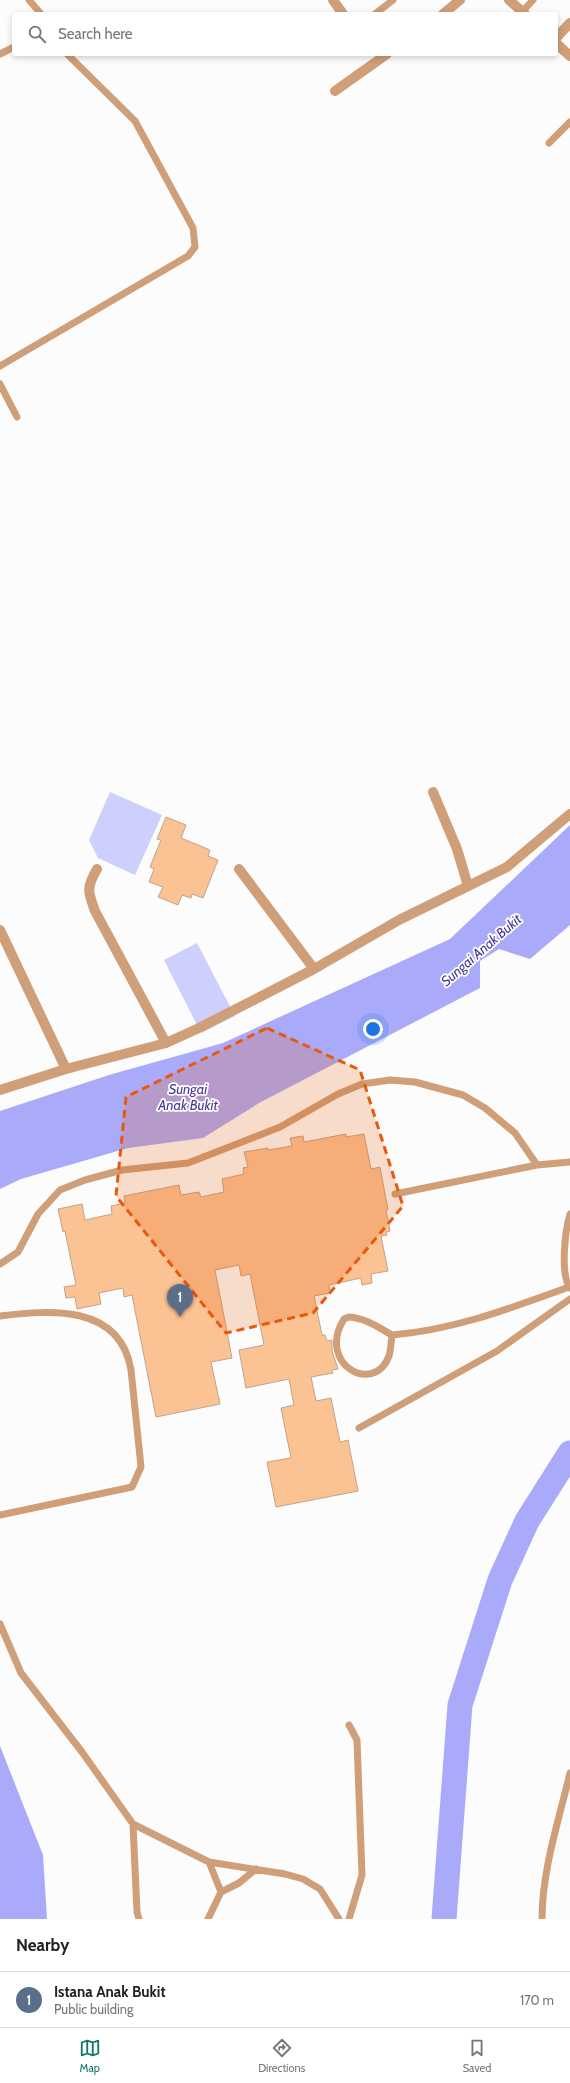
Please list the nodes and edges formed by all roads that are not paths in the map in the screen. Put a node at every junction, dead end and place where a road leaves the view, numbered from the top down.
1 (29, 0) edge
2 (333, 0) edge
3 (393, 0) edge
4 (460, 0) edge
5 (509, 0) edge
6 (533, 0) edge
7 (39, 12) edge
8 (342, 12) edge
9 (378, 12) edge
10 (445, 12) edge
11 (523, 12) edge
12 (525, 12) edge
13 (570, 23) edge
14 (558, 36) edge
15 (558, 45) edge
16 (12, 48) edge
17 (0, 54) edge
18 (69, 56) edge
19 (570, 56) edge
20 (372, 58) edge
21 (335, 90) dead end
22 (570, 122) edge
23 (549, 143) dead end
24 (0, 366) edge
25 (0, 384) edge
26 (17, 417) dead end
27 (433, 792) dead end
28 (570, 814) edge
29 (97, 869) dead end
30 (238, 869) dead end
31 (468, 886) junction
32 (0, 930) edge
33 (314, 969) junction
34 (166, 1043) junction
35 (66, 1069) junction
36 (0, 1090) edge
37 (570, 1162) edge
38 (537, 1165) junction
39 (395, 1194) dead end
40 (570, 1214) edge
41 (0, 1264) edge
42 (569, 1288) edge
43 (570, 1299) edge
44 (0, 1316) edge
45 (392, 1335) junction
46 (360, 1428) dead end
47 (0, 1515) edge
48 (0, 1624) edge
49 (349, 1725) dead end
50 (570, 1772) edge
51 (133, 1824) junction
52 (209, 1862) junction
53 (256, 1869) junction
54 (221, 1892) junction
55 (139, 1919) edge
56 (208, 1919) edge
57 (339, 1919) edge
58 (349, 1919) edge
59 (542, 1919) edge

1 - 7 lane
2 - 8 street
3 - 9 lane
4 - 10 street
5 - 11 street
6 - 12 lane
13 - 14 street
15 - 19 street
16 - 17 lane
18 - 24 lane
20 - 21 street
22 - 23 lane
25 - 26 lane
27 - 31 street
28 - 31 street
29 - 34 street
30 - 33 street
31 - 33 street
32 - 35 street
33 - 34 street
34 - 35 street
35 - 36 street
37 - 38 lane
38 - 39 lane
38 - 41 lane
40 - 42 lane
42 - 45 lane
43 - 46 lane
44 - 47 lane
45 - 45 lane
48 - 51 lane
49 - 58 lane
50 - 59 lane
51 - 52 lane
51 - 55 lane
52 - 53 lane
52 - 54 lane
53 - 54 lane
53 - 57 lane
54 - 56 lane

